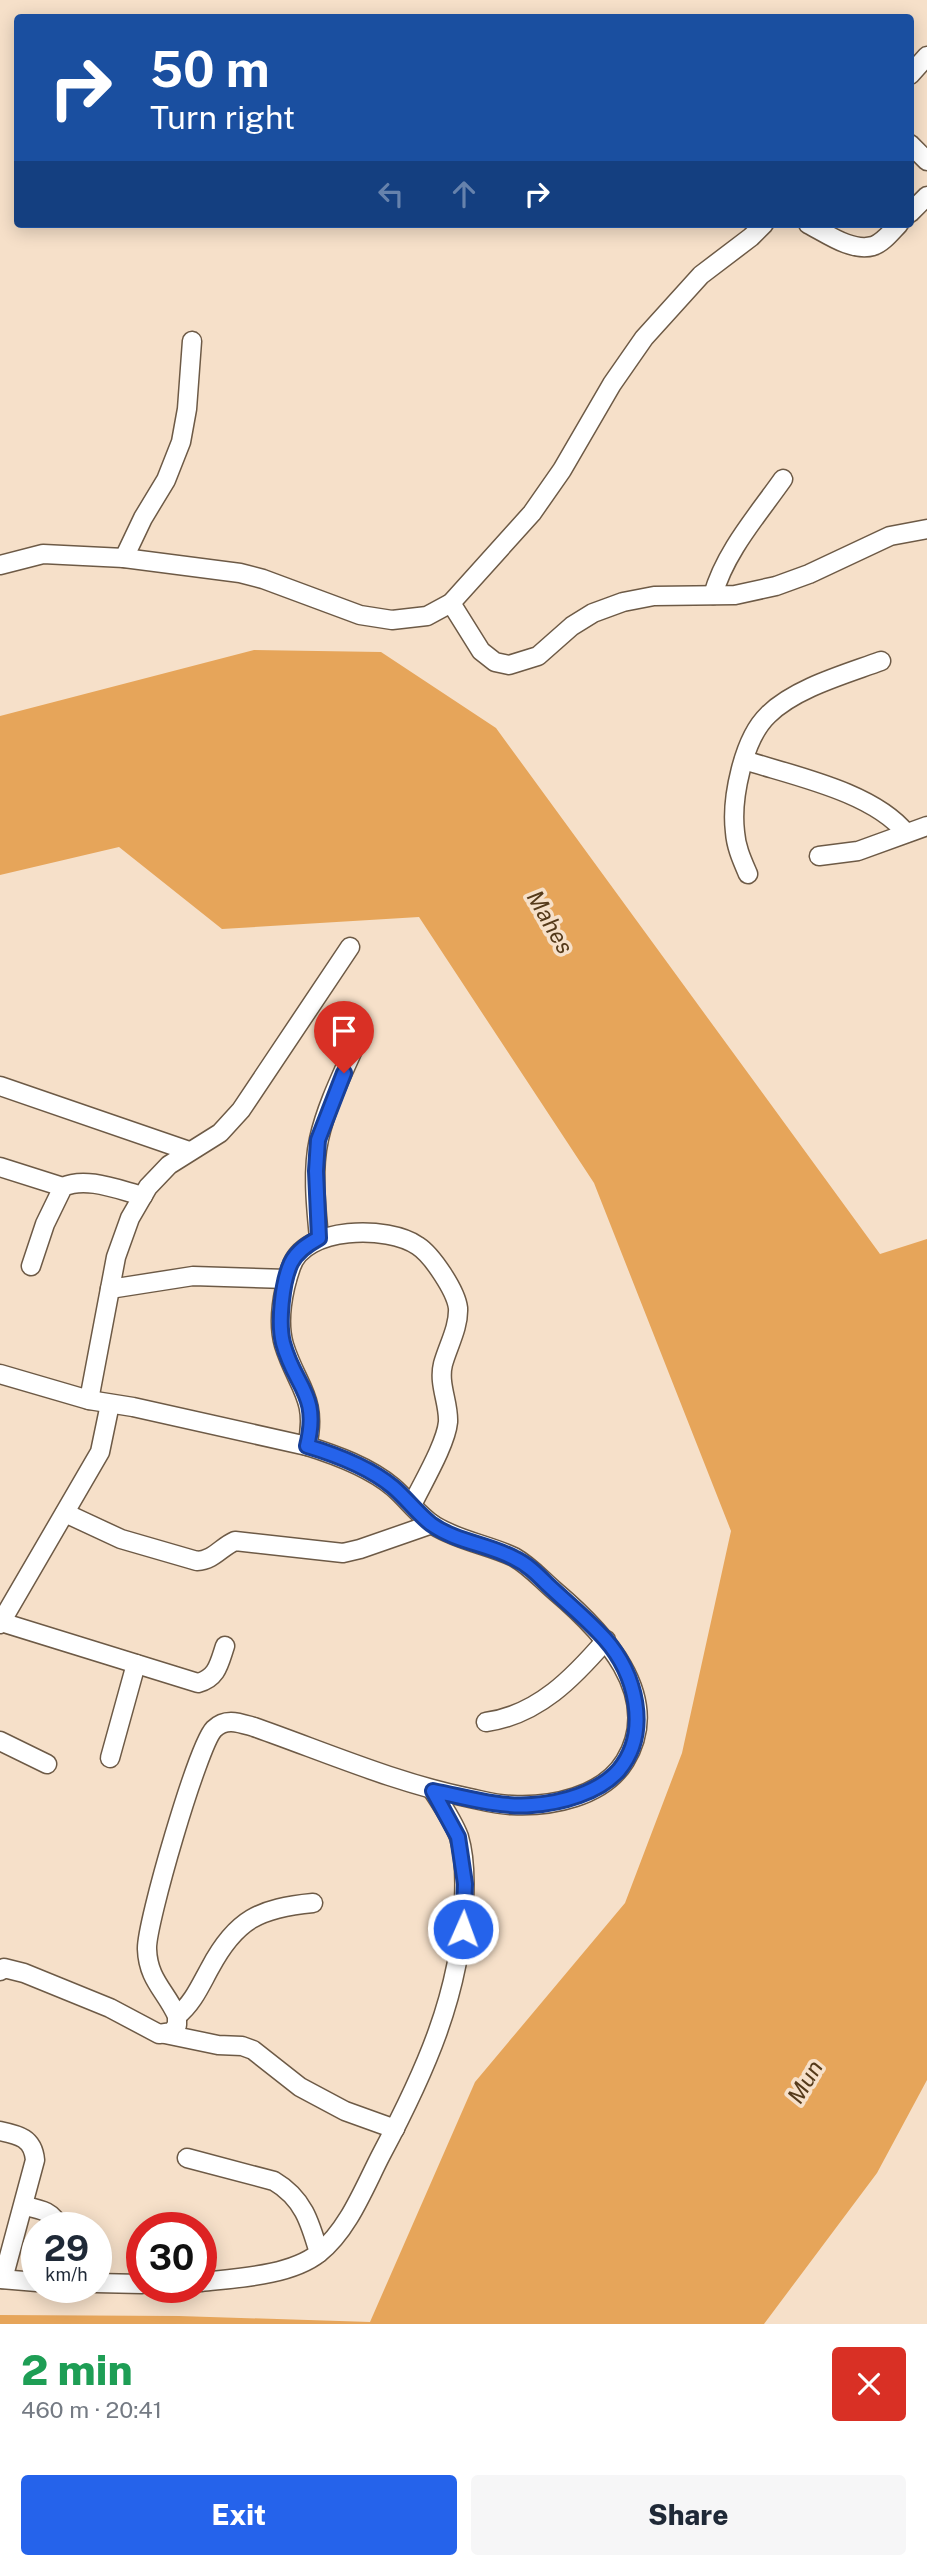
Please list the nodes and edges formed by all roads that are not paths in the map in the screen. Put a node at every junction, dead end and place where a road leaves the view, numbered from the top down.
1 (927, 56) edge
2 (914, 71) edge
3 (914, 148) edge
4 (927, 161) edge
5 (927, 197) edge
6 (914, 209) edge
7 (760, 228) edge
8 (815, 228) edge
9 (895, 228) edge
10 (192, 341) dead end
11 (783, 479) dead end
12 (927, 529) edge
13 (124, 558) junction
14 (0, 565) edge
15 (713, 596) junction
16 (451, 603) junction
17 (881, 661) dead end
18 (744, 760) junction
19 (927, 826) edge
20 (906, 833) junction
21 (818, 856) dead end
22 (748, 874) dead end
23 (350, 947) dead end
24 (361, 1032) dead end
25 (0, 1086) edge
26 (189, 1151) junction
27 (0, 1167) edge
28 (63, 1186) junction
29 (143, 1196) junction
30 (319, 1238) junction
31 (31, 1266) dead end
32 (287, 1279) junction
33 (110, 1289) junction
34 (0, 1374) edge
35 (89, 1400) junction
36 (110, 1404) junction
37 (307, 1446) junction
38 (412, 1505) junction
39 (65, 1513) junction
40 (432, 1524) junction
41 (1, 1623) edge
42 (606, 1640) junction
43 (225, 1646) dead end
44 (136, 1664) junction
45 (486, 1723) dead end
46 (0, 1741) edge
47 (110, 1758) dead end
48 (47, 1764) dead end
49 (433, 1791) junction
50 (313, 1903) dead end
51 (0, 1971) edge
52 (177, 2017) junction
53 (165, 2034) junction
54 (395, 2129) junction
55 (0, 2131) edge
56 (187, 2158) dead end
57 (24, 2206) junction
58 (46, 2212) edge
59 (319, 2253) junction
60 (2, 2279) edge
61 (217, 2279) edge
62 (21, 2281) edge

1 - 2 street
3 - 4 street
5 - 6 street
7 - 16 street
8 - 9 street
10 - 13 street
11 - 15 street
12 - 15 street
13 - 14 street
13 - 16 street
15 - 16 street
17 - 18 street
18 - 20 street
18 - 22 street
19 - 20 street
20 - 21 street
23 - 26 street
24 - 30 street
25 - 26 street
26 - 29 street
27 - 28 street
28 - 29 street
28 - 31 street
29 - 33 street
30 - 32 street
30 - 38 street
32 - 33 street
32 - 37 street
33 - 35 street
34 - 35 street
35 - 36 street
36 - 37 street
36 - 39 street
37 - 38 street
38 - 40 street
39 - 40 street
39 - 41 street
40 - 42 street
41 - 44 street
42 - 45 street
42 - 49 street
43 - 44 street
44 - 47 street
46 - 48 street
49 - 52 street
49 - 54 street
50 - 52 street
51 - 53 street
52 - 53 street
53 - 54 street
54 - 59 street
55 - 57 street
56 - 59 street
57 - 58 street
57 - 60 street
59 - 61 street
60 - 62 street

